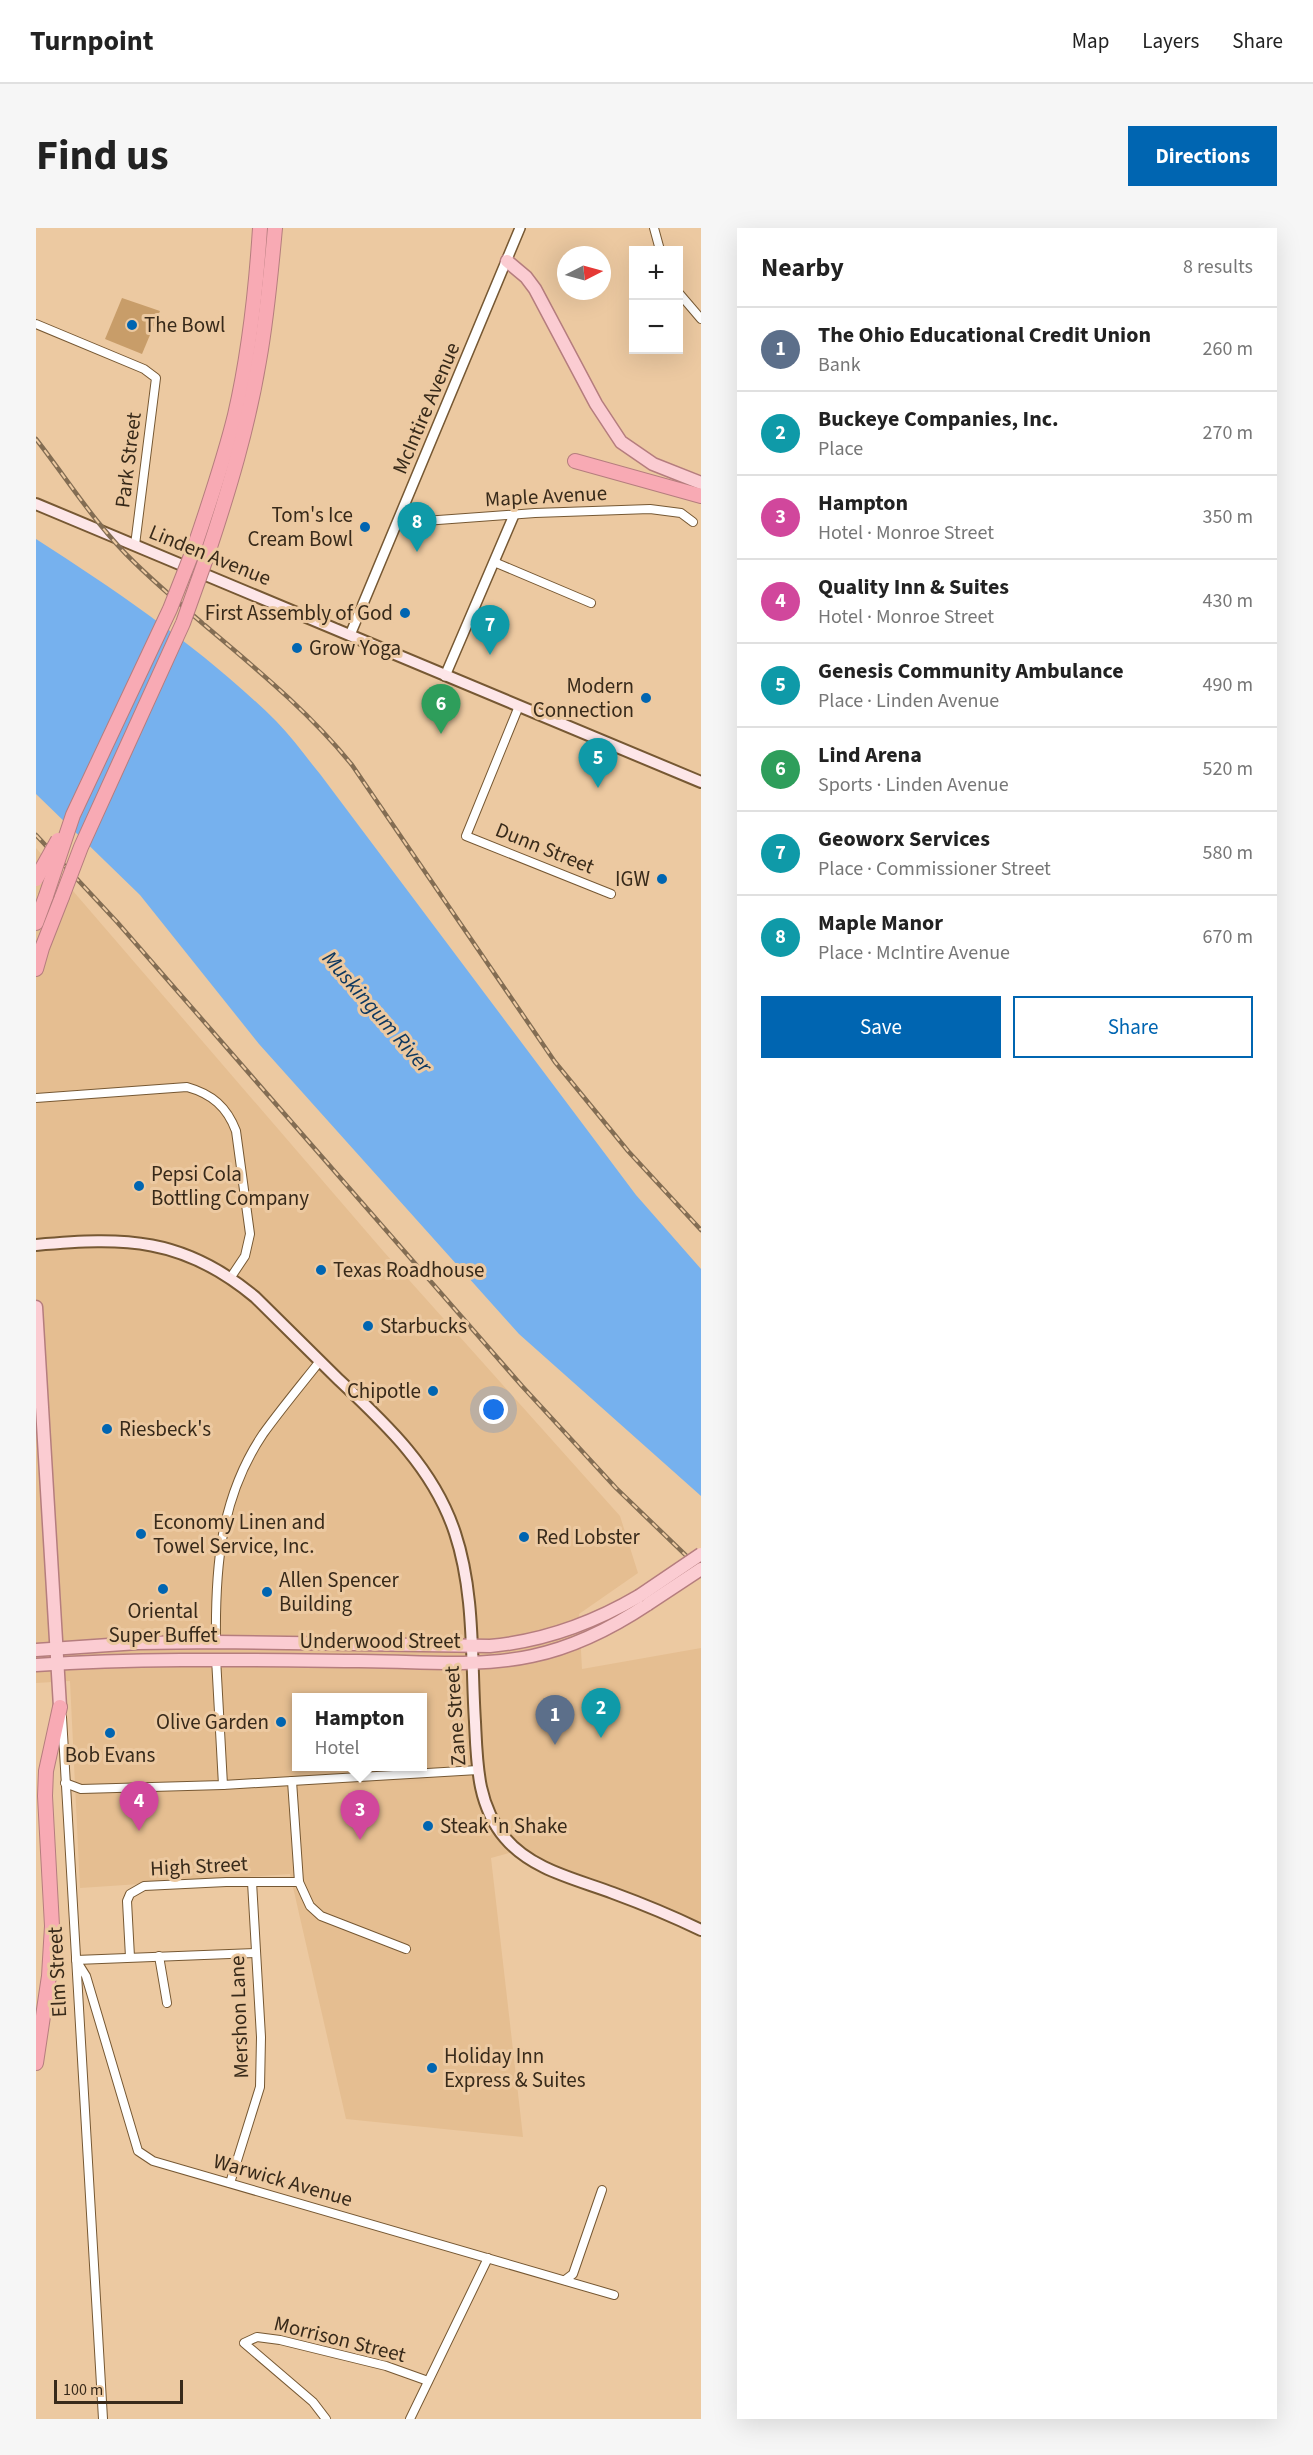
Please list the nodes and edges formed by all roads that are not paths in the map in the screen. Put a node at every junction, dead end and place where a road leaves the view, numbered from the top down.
1 (260, 228) edge
2 (275, 228) edge
3 (654, 228) edge
4 (516, 231) edge
5 (659, 246) edge
6 (507, 261) junction
7 (683, 298) edge
8 (701, 319) edge
9 (36, 324) edge
10 (575, 461) dead end
11 (701, 483) edge
12 (701, 496) edge
13 (36, 504) edge
14 (514, 515) junction
15 (693, 522) dead end
16 (397, 523) junction
17 (135, 545) junction
18 (494, 562) junction
19 (591, 603) dead end
20 (350, 635) junction
21 (445, 676) junction
22 (519, 706) junction
23 (701, 782) edge
24 (73, 815) junction
25 (36, 879) edge
26 (611, 894) dead end
27 (36, 923) edge
28 (36, 969) edge
29 (36, 1098) edge
30 (36, 1245) edge
31 (231, 1277) junction
32 (36, 1307) edge
33 (320, 1361) junction
34 (37, 1380) edge
35 (701, 1554) edge
36 (701, 1569) edge
37 (644, 1600) junction
38 (216, 1642) junction
39 (470, 1646) junction
40 (57, 1649) junction
41 (36, 1650) edge
42 (216, 1658) junction
43 (471, 1661) junction
44 (59, 1664) junction
45 (36, 1665) edge
46 (60, 1707) junction
47 (478, 1770) junction
48 (292, 1781) junction
49 (65, 1783) junction
50 (223, 1785) junction
51 (252, 1882) junction
52 (299, 1882) junction
53 (701, 1930) edge
54 (406, 1949) dead end
55 (255, 1953) junction
56 (159, 1956) junction
57 (130, 1957) junction
58 (76, 1960) junction
59 (167, 2003) dead end
60 (36, 2063) edge
61 (230, 2183) junction
62 (602, 2190) dead end
63 (488, 2258) junction
64 (565, 2280) junction
65 (614, 2295) dead end
66 (428, 2381) junction
67 (103, 2419) edge
68 (326, 2419) edge
69 (410, 2419) edge

1 - 24 highway, bridge
2 - 28 highway, bridge
3 - 5 street
4 - 6 street, McIntire Avenue
6 - 11 main road
6 - 16 street, McIntire Avenue
7 - 8 street
9 - 17 street, Park Street
10 - 12 highway
13 - 17 main road, Linden Avenue
14 - 15 street, Maple Avenue
14 - 16 street, Maple Avenue
14 - 18 street
16 - 20 street, McIntire Avenue
17 - 20 main road, Linden Avenue
18 - 19 street
18 - 21 street
20 - 21 main road, Linden Avenue
21 - 22 main road, Linden Avenue
22 - 23 main road, Linden Avenue
22 - 26 street, Dunn Street
24 - 25 highway, bridge
24 - 27 highway, bridge
29 - 31 street
30 - 31 main road, Zane Street
31 - 33 main road, Zane Street
32 - 34 main road, Elm Street
33 - 38 street
33 - 39 main road, Zane Street
34 - 40 main road, Elm Street
35 - 37 main road, Underwood Street, bridge
36 - 37 main road, Underwood Street, bridge
37 - 39 main road, Underwood Street
37 - 43 main road, Underwood Street
38 - 39 main road, Underwood Street
38 - 40 main road, Underwood Street
39 - 43 main road, Zane Street
40 - 41 main road, Underwood Street
40 - 44 main road, Elm Street
42 - 43 main road, Underwood Street
42 - 44 main road, Underwood Street
42 - 50 street
43 - 47 main road, Zane Street
44 - 45 main road, Underwood Street
44 - 46 main road, Elm Street
46 - 49 street, Elm Street
46 - 60 highway
47 - 48 street
47 - 53 main road, Zane Street
48 - 50 street
48 - 52 street
49 - 50 street
49 - 58 street, Elm Street
51 - 52 street, High Street
51 - 55 street, Mershon Lane
51 - 57 street, High Street
52 - 54 street
55 - 56 street
55 - 61 street, Mershon Lane
56 - 57 street
56 - 59 street
57 - 58 street
58 - 61 street, Warwick Avenue
58 - 67 street, Elm Street
61 - 63 street, Warwick Avenue
62 - 64 street
63 - 64 street, Warwick Avenue
63 - 66 street
64 - 65 street, Warwick Avenue
66 - 68 street, Morrison Street
66 - 69 street

